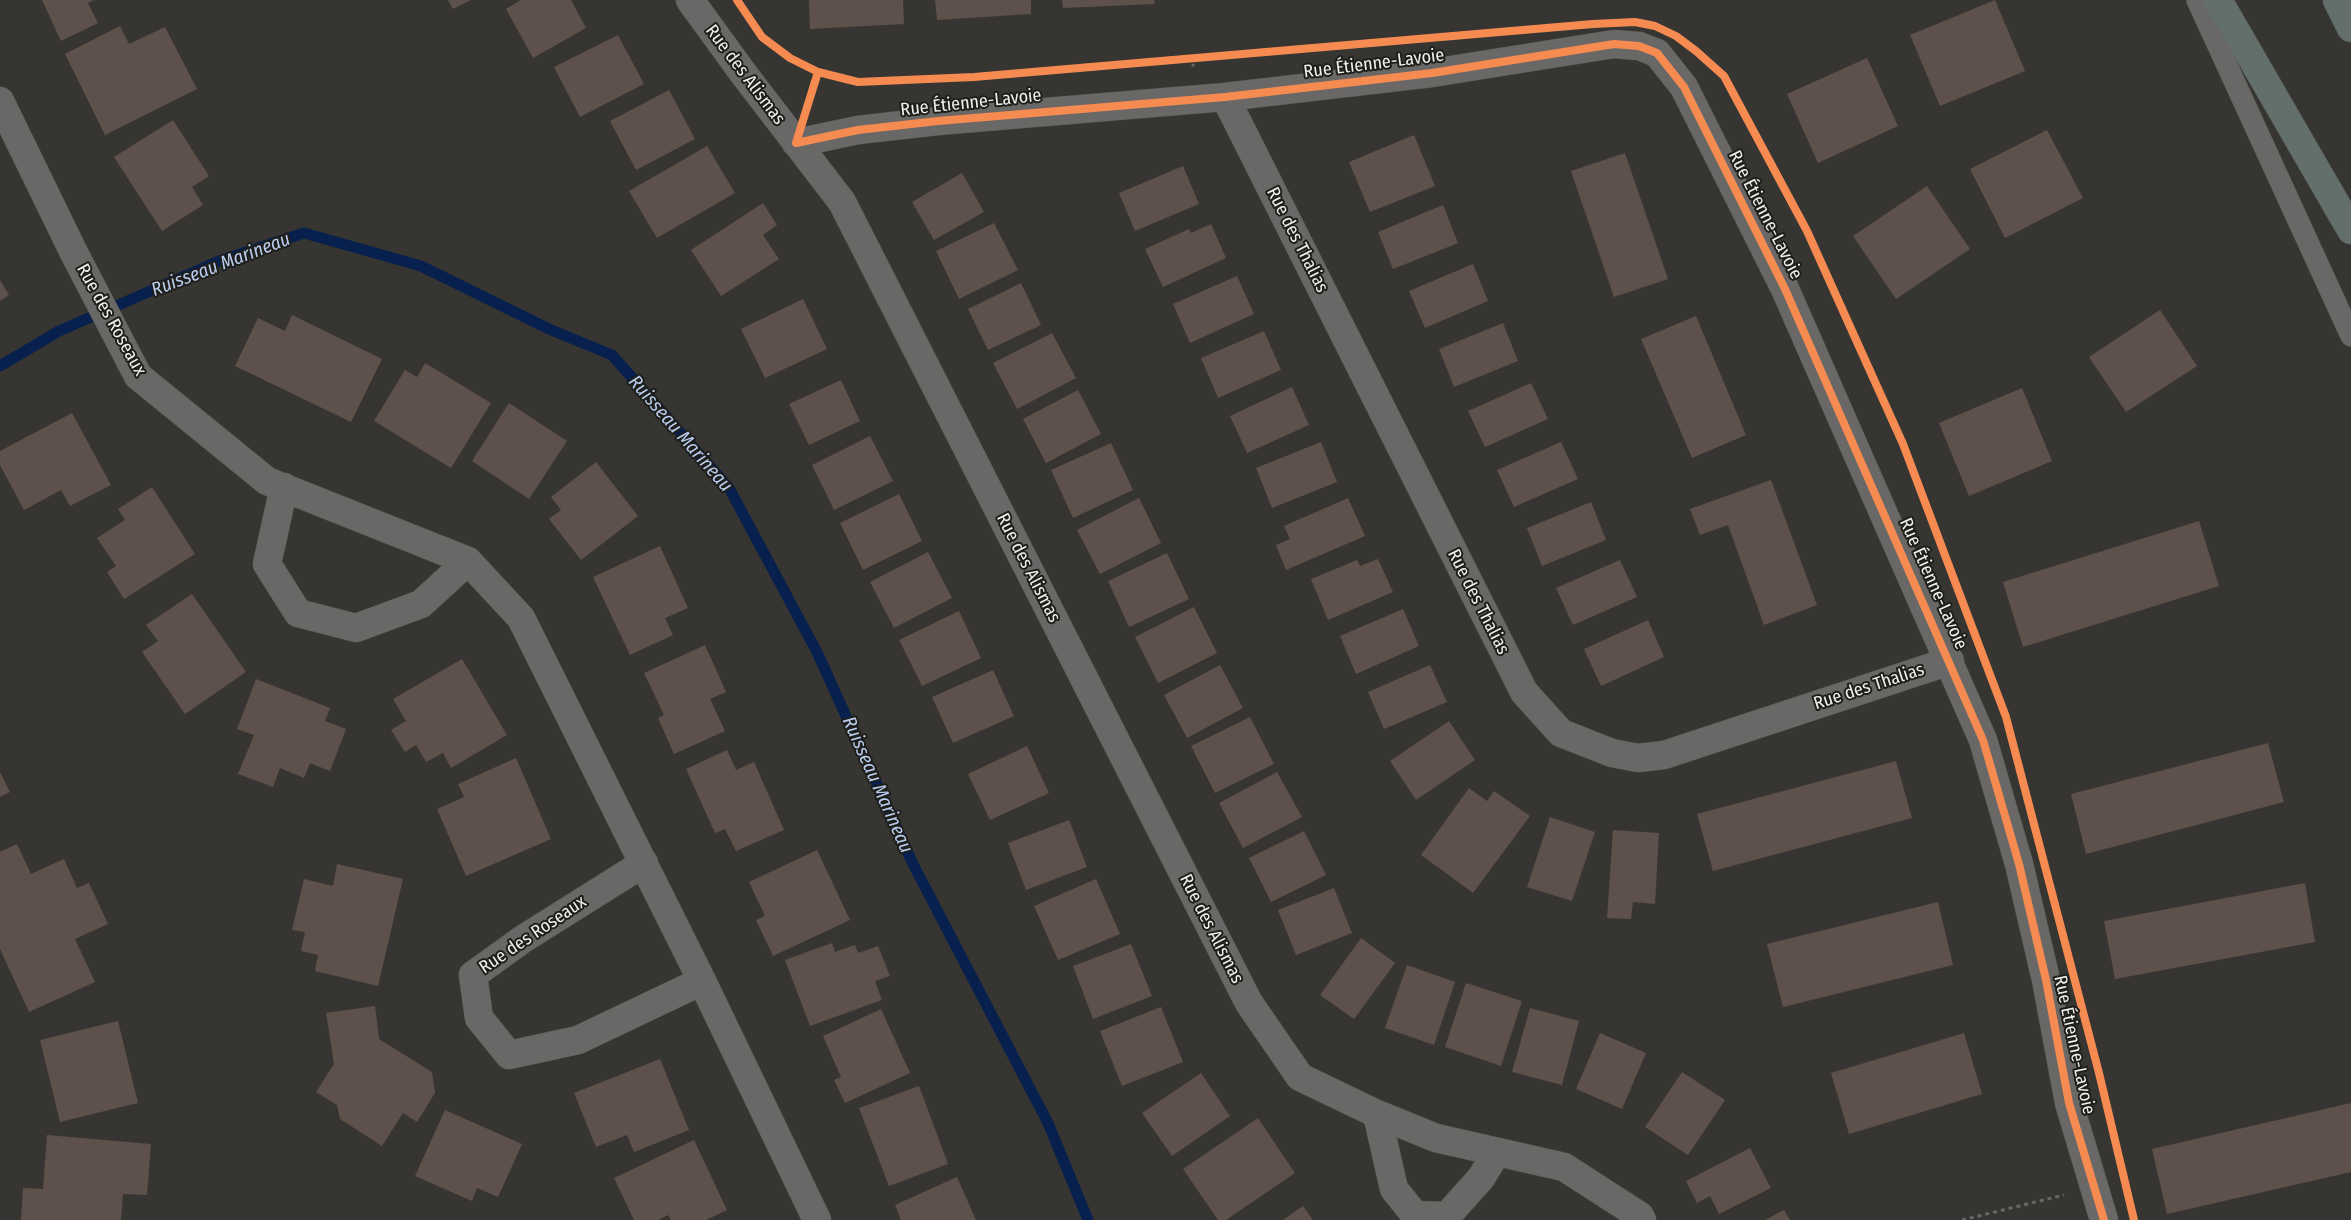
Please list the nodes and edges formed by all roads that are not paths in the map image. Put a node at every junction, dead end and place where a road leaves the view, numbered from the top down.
1 (690, 0) edge
2 (2197, 0) edge
3 (2218, 0) edge
4 (2337, 0) edge
5 (2351, 28) edge
6 (1225, 96) junction
7 (0, 101) edge
8 (796, 143) junction
9 (2351, 230) edge
10 (2351, 336) edge
11 (284, 488) junction
12 (468, 561) junction
13 (1950, 661) junction
14 (644, 863) junction
15 (702, 981) junction
16 (1377, 1114) junction
17 (1497, 1152) junction
18 (818, 1220) edge
19 (1642, 1220) edge
20 (2104, 1220) edge

1 - 8 street, Rue des Alismas
2 - 10 lane
3 - 9 highway
4 - 5 highway
6 - 8 street, Rue Étienne-Lavoie
6 - 13 street, Rue Étienne-Lavoie
6 - 13 street, Rue des Thalias
7 - 11 street, Rue des Roseaux
8 - 16 street, Rue des Alismas
11 - 12 street, Rue des Roseaux
11 - 12 street
12 - 14 street, Rue des Roseaux
13 - 20 street, Rue Étienne-Lavoie
14 - 15 street, Rue des Roseaux
14 - 15 street, Rue des Roseaux
15 - 18 street, Rue des Roseaux
16 - 17 street, Rue des Alismas
16 - 17 street
17 - 19 street, Rue des Alismas

